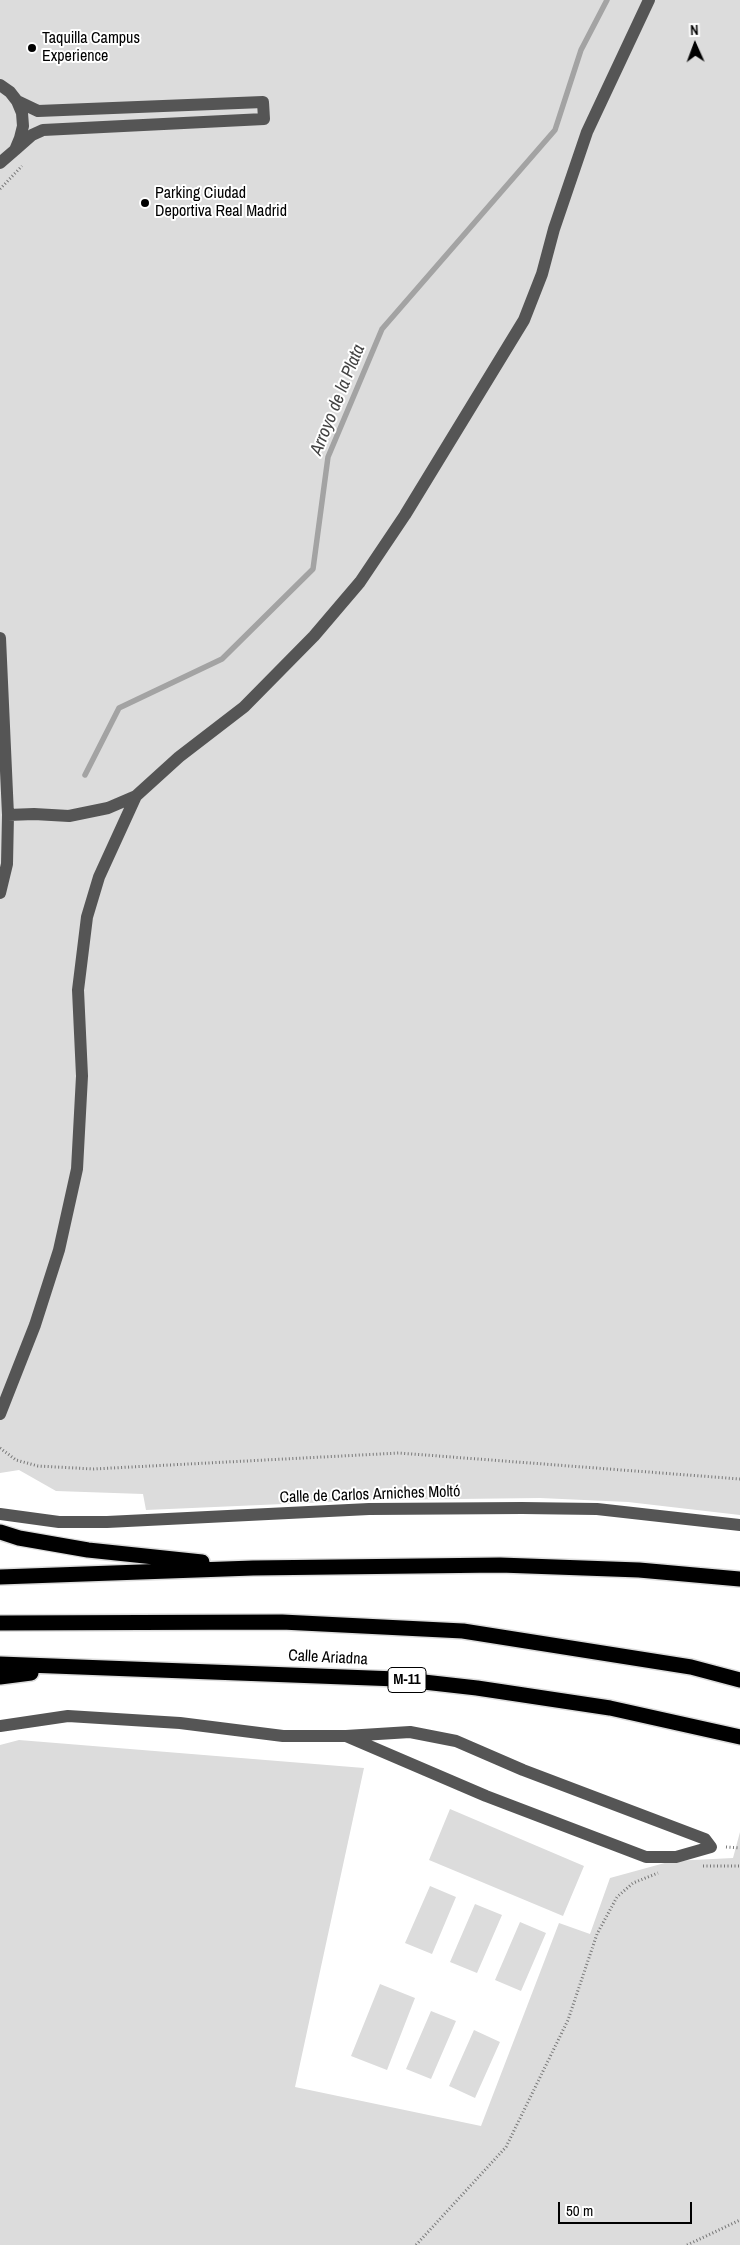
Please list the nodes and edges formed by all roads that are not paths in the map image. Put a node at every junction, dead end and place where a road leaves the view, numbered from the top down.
1 (649, 0) edge
2 (1, 84) edge
3 (17, 101) junction
4 (5, 161) edge
5 (0, 638) edge
6 (136, 796) junction
7 (8, 815) junction
8 (0, 893) edge
9 (0, 1414) edge
10 (0, 1514) edge
11 (740, 1525) edge
12 (0, 1532) edge
13 (253, 1568) junction
14 (0, 1577) edge
15 (740, 1579) edge
16 (0, 1623) edge
17 (0, 1664) edge
18 (86, 1666) junction
19 (0, 1676) edge
20 (740, 1680) edge
21 (0, 1726) edge
22 (346, 1736) junction
23 (740, 1737) edge

1 - 6 street
2 - 3 street
3 - 4 street
3 - 4 street
5 - 7 street
6 - 7 street
6 - 9 street
7 - 8 street
10 - 11 street, Calle de Carlos Arniches Moltó
12 - 13 highway
13 - 14 highway
13 - 15 highway
16 - 20 highway, Calle Ariadna
17 - 18 highway, Calle Ariadna / M-11
18 - 19 highway
18 - 23 highway, Calle Ariadna / M-11
21 - 22 street
22 - 22 street

